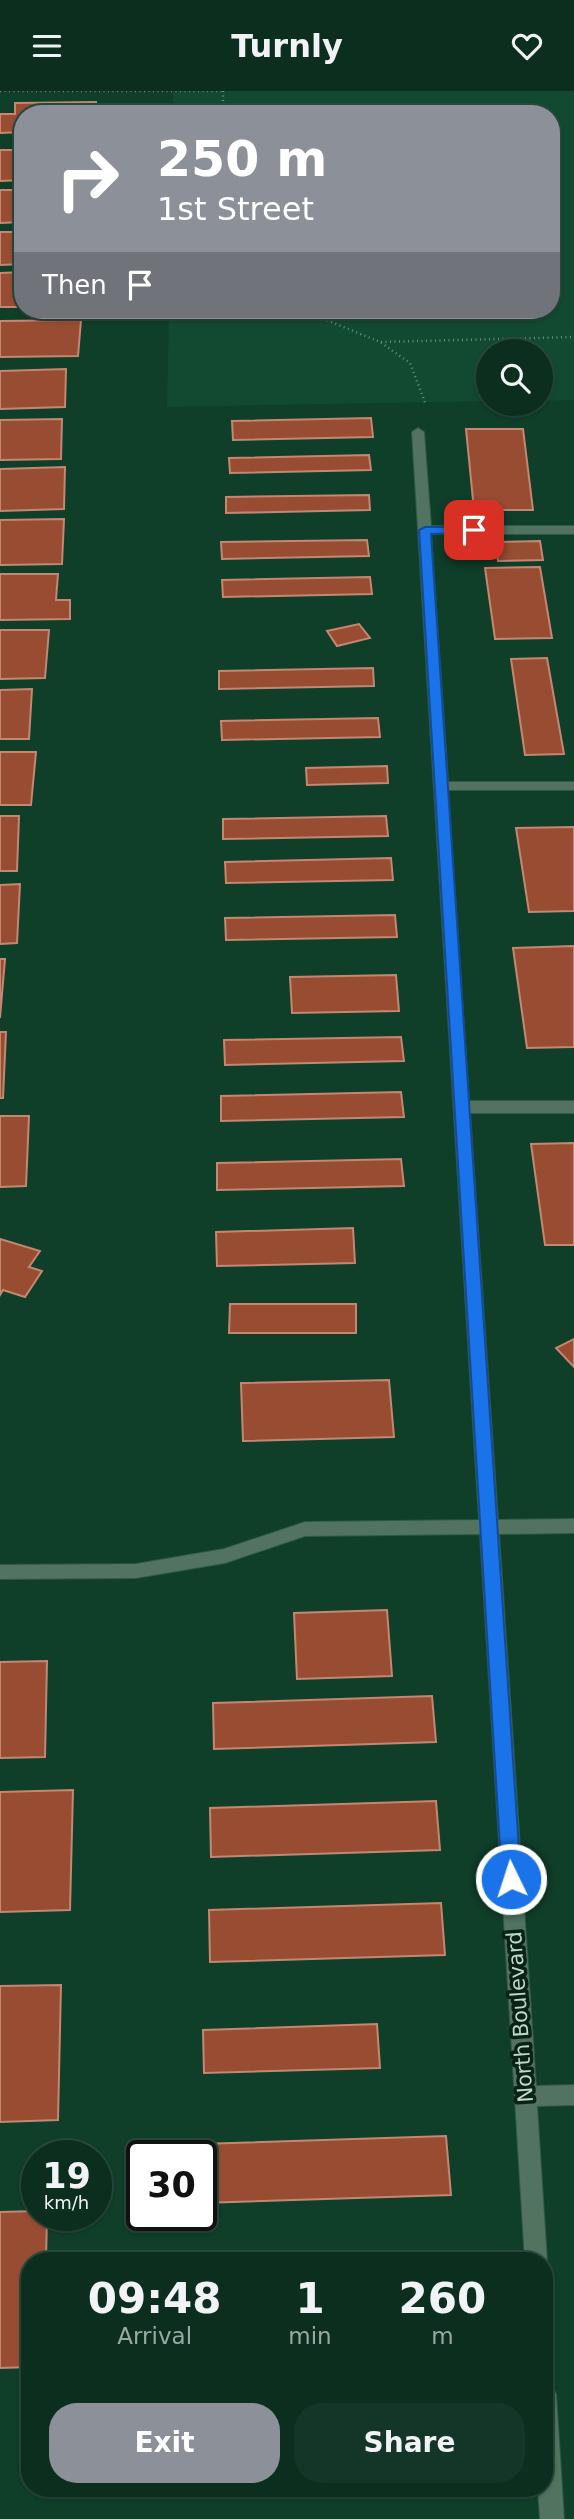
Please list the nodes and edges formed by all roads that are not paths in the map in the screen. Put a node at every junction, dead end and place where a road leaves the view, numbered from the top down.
1 (418, 432) road end
2 (425, 530) junction
3 (574, 530) edge
4 (441, 786) junction
5 (574, 786) edge
6 (461, 1107) junction
7 (574, 1107) edge
8 (489, 1526) junction
9 (574, 1526) edge
10 (0, 1572) edge
11 (574, 2095) edge
12 (525, 2096) junction
13 (535, 2252) edge
14 (551, 2497) edge
15 (552, 2519) edge

1 - 2 street, North Boulevard
2 - 3 street
2 - 4 street, North Boulevard
4 - 5 street
4 - 6 street, North Boulevard
6 - 7 street
6 - 8 street, North Boulevard
8 - 9 street
8 - 10 street
8 - 12 street, North Boulevard
11 - 12 street
12 - 13 street, North Boulevard
14 - 15 street

